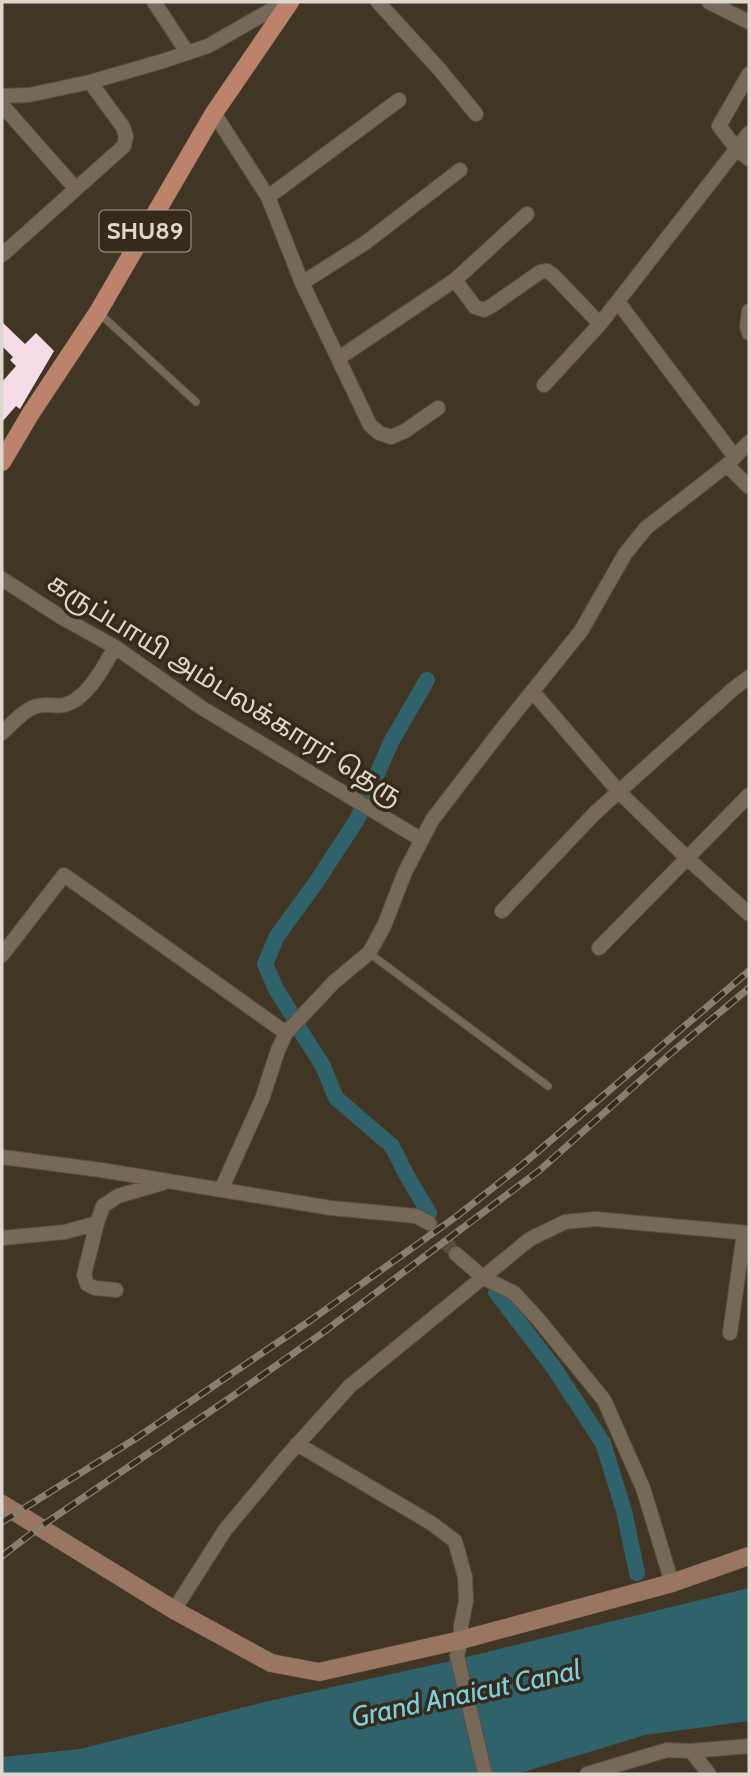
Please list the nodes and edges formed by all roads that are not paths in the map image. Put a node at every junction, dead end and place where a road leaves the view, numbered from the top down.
1 (154, 2) edge
2 (288, 2) edge
3 (378, 2) edge
4 (709, 2) edge
5 (749, 22) edge
6 (187, 52) junction
7 (749, 74) edge
8 (90, 82) junction
9 (2, 96) edge
10 (399, 100) dead end
11 (2, 105) edge
12 (214, 113) junction
13 (475, 114) dead end
14 (749, 133) edge
15 (737, 149) junction
16 (749, 159) edge
17 (460, 170) dead end
18 (76, 189) junction
19 (268, 197) junction
20 (527, 214) dead end
21 (2, 255) edge
22 (455, 280) junction
23 (302, 283) junction
24 (618, 302) junction
25 (749, 311) edge
26 (98, 312) junction
27 (600, 324) junction
28 (749, 333) edge
29 (338, 358) junction
30 (544, 385) dead end
31 (196, 401) dead end
32 (438, 408) dead end
33 (749, 442) edge
34 (731, 461) junction
35 (2, 462) edge
36 (749, 487) edge
37 (2, 579) edge
38 (115, 647) junction
39 (749, 677) edge
40 (533, 692) junction
41 (2, 733) edge
42 (619, 792) junction
43 (749, 795) edge
44 (422, 840) junction
45 (687, 858) junction
46 (502, 911) dead end
47 (749, 914) edge
48 (599, 948) dead end
49 (369, 953) junction
50 (2, 955) edge
51 (286, 1033) junction
52 (548, 1086) dead end
53 (2, 1157) edge
54 (168, 1182) junction
55 (221, 1190) junction
56 (97, 1223) junction
57 (429, 1223) tunnel mouth
58 (747, 1233) edge
59 (2, 1238) edge
60 (456, 1254) tunnel mouth
61 (484, 1278) junction
62 (116, 1290) dead end
63 (730, 1333) dead end
64 (298, 1444) junction
65 (2, 1504) edge
66 (749, 1556) edge
67 (672, 1583) junction
68 (174, 1610) junction
69 (459, 1648) junction
70 (749, 1745) edge
71 (691, 1751) junction
72 (485, 1774) edge
73 (587, 1774) edge
74 (709, 1774) edge

1 - 6 street
2 - 6 street
2 - 12 main road, SHU89
3 - 13 street
4 - 5 street
6 - 8 street
7 - 15 street
8 - 9 street
8 - 18 street
10 - 19 street
11 - 18 street
12 - 19 street
12 - 26 main road, SHU89
14 - 15 street
15 - 16 street
15 - 24 street
17 - 23 street
18 - 21 street
19 - 23 street
20 - 22 street
22 - 27 street
22 - 29 street
23 - 29 street
24 - 27 street
24 - 34 street
25 - 28 street
26 - 31 lane
26 - 35 main road, SHU89
27 - 30 street
29 - 32 street
33 - 34 street
34 - 36 street
34 - 40 street
37 - 38 street, கருப்பாயி அம்பலக்காரர் தெரு
38 - 41 street
38 - 44 street, கருப்பாயி அம்பலக்காரர் தெரு
39 - 42 street
40 - 42 street
40 - 44 street
42 - 45 street
42 - 46 street
43 - 45 street
44 - 49 street
45 - 47 street
45 - 48 street
49 - 51 street
49 - 52 lane
50 - 51 street
51 - 55 street
53 - 54 street
54 - 55 street
54 - 56 street
55 - 57 street
56 - 59 street
56 - 62 street
58 - 61 street
58 - 63 street
60 - 61 street
61 - 64 street
61 - 67 street
64 - 68 street
64 - 69 street
65 - 68 main road
66 - 67 main road
67 - 69 main road
68 - 69 main road
69 - 72 street
70 - 71 street
71 - 73 street
71 - 74 street

